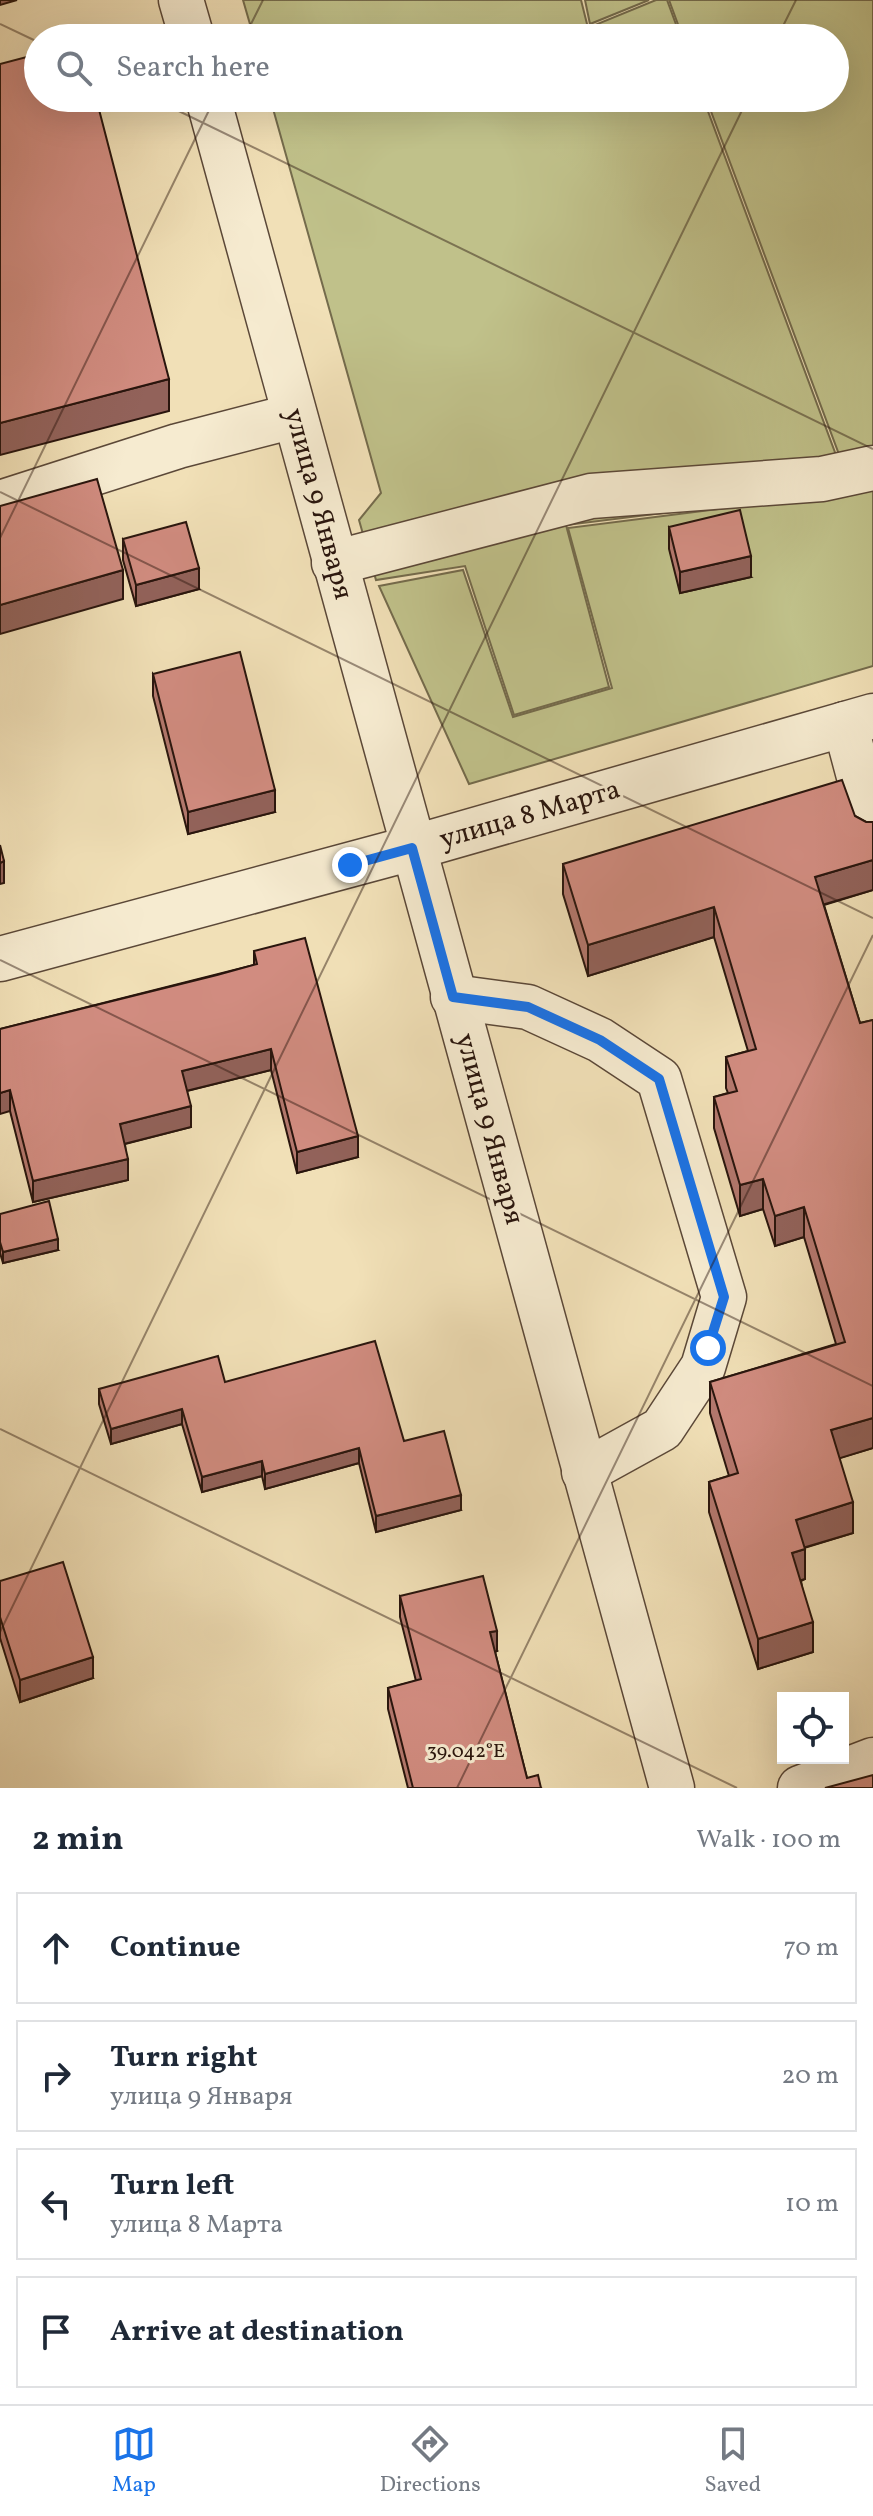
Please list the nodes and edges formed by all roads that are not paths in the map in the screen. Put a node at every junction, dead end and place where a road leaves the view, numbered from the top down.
1 (181, 0) edge
2 (188, 24) edge
3 (212, 112) edge
4 (294, 416) junction
5 (873, 468) edge
6 (0, 503) edge
7 (334, 563) junction
8 (859, 720) edge
9 (873, 829) edge
10 (412, 848) junction
11 (0, 959) edge
12 (453, 997) junction
13 (584, 1472) junction
14 (873, 1760) edge
15 (672, 1788) edge
16 (800, 1788) edge

1 - 2 street
3 - 4 street, улица 9 Января
4 - 6 street
4 - 7 street, улица 9 Января
5 - 7 street
7 - 10 street, улица 9 Января
8 - 9 street
8 - 10 street, улица 8 Марта
10 - 11 street, улица 8 Марта
10 - 12 street, улица 9 Января
12 - 13 street, улица 9 Января
12 - 13 street
13 - 15 street, улица 9 Января
14 - 16 street

